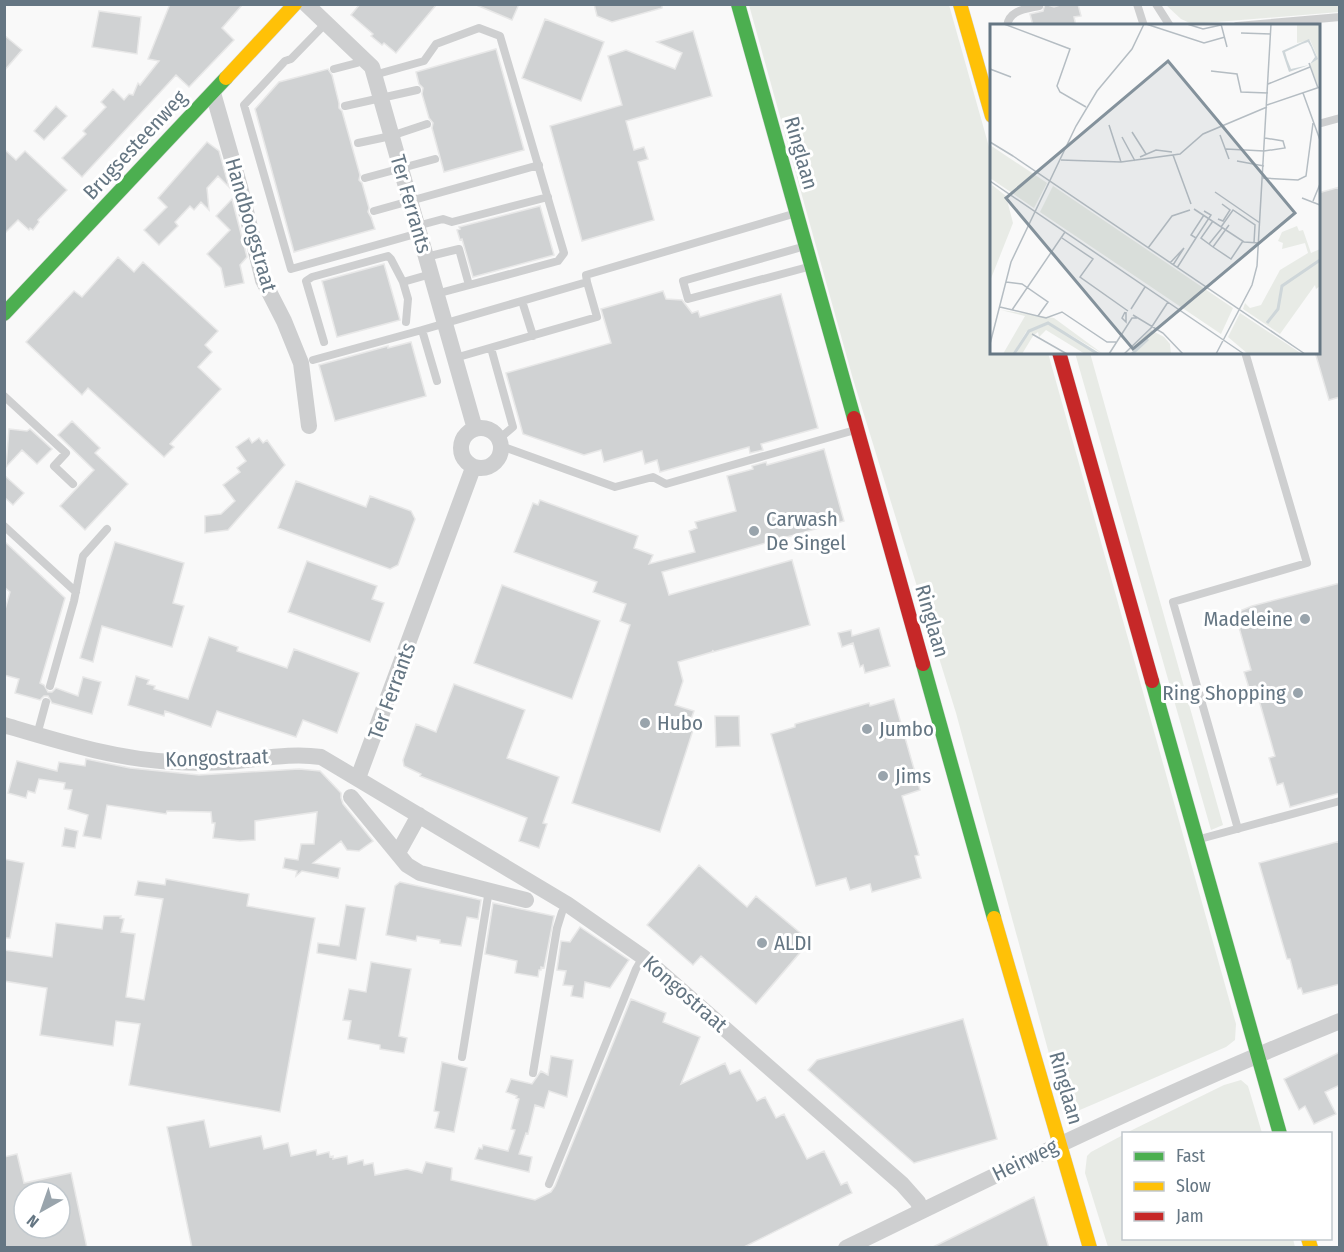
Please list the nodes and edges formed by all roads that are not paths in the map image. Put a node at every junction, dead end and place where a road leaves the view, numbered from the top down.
1 (295, 4) edge
2 (306, 4) edge
3 (738, 4) edge
4 (960, 4) edge
5 (1137, 4) edge
6 (1156, 4) edge
7 (1039, 6) dead end
8 (1340, 17) edge
9 (326, 23) junction
10 (1007, 24) edge
11 (1143, 24) edge
12 (1169, 24) edge
13 (1260, 24) edge
14 (361, 57) junction
15 (334, 69) dead end
16 (374, 75) junction
17 (987, 84) edge
18 (417, 90) dead end
19 (213, 93) junction
20 (380, 98) junction
21 (990, 103) edge
22 (345, 106) dead end
23 (1340, 118) edge
24 (1320, 123) edge
25 (427, 124) dead end
26 (391, 136) junction
27 (358, 143) dead end
28 (435, 159) dead end
29 (539, 165) junction
30 (401, 169) junction
31 (365, 178) dead end
32 (548, 197) junction
33 (410, 201) junction
34 (374, 211) dead end
35 (796, 213) junction
36 (418, 229) junction
37 (806, 246) junction
38 (426, 257) junction
39 (811, 266) junction
40 (431, 274) junction
41 (403, 282) junction
42 (587, 282) junction
43 (469, 285) junction
44 (4, 289) edge
45 (436, 294) junction
46 (17, 301) junction
47 (522, 301) junction
48 (4, 315) edge
49 (406, 322) dead end
50 (445, 324) junction
51 (422, 330) junction
52 (533, 336) junction
53 (324, 342) dead end
54 (491, 348) junction
55 (1060, 354) edge
56 (1246, 354) edge
57 (454, 358) junction
58 (313, 360) dead end
59 (437, 381) dead end
60 (4, 396) edge
61 (309, 426) dead end
62 (475, 429) junction
63 (857, 429) junction
64 (500, 442) junction
65 (473, 468) junction
66 (73, 484) dead end
67 (4, 526) edge
68 (107, 529) dead end
69 (76, 592) junction
70 (50, 687) dead end
71 (46, 702) dead end
72 (4, 724) edge
73 (37, 735) junction
74 (358, 778) junction
75 (351, 797) dead end
76 (1340, 801) edge
77 (419, 815) junction
78 (1238, 829) junction
79 (1197, 840) junction
80 (398, 853) junction
81 (489, 890) junction
82 (526, 900) dead end
83 (567, 904) junction
84 (643, 957) junction
85 (1340, 1021) edge
86 (1258, 1054) junction
87 (462, 1057) dead end
88 (533, 1073) dead end
89 (1279, 1132) edge
90 (1060, 1143) junction
91 (549, 1184) dead end
92 (921, 1211) junction
93 (846, 1248) edge
94 (1090, 1248) edge

1 - 19 main road, Brugsesteenweg
2 - 9 street, Ter Ferrants
3 - 35 main road, Ringlaan
4 - 17 main road
5 - 11 lane
6 - 12 lane
7 - 10 lane
8 - 13 lane
9 - 14 street, Ter Ferrants
9 - 36 lane
14 - 15 lane
14 - 16 street, Ter Ferrants
16 - 20 street, Ter Ferrants
16 - 29 lane
17 - 21 main road
18 - 20 lane
19 - 46 main road, Brugsesteenweg
19 - 61 street, Handboogstraat
20 - 22 lane
20 - 26 street, Ter Ferrants
23 - 24 lane
25 - 26 lane
26 - 27 lane
26 - 30 street, Ter Ferrants
28 - 30 lane
29 - 32 lane
29 - 33 lane
30 - 31 lane
30 - 33 street, Ter Ferrants
32 - 36 lane
32 - 43 lane
33 - 34 lane
33 - 36 street, Ter Ferrants
35 - 37 main road, Ringlaan
35 - 42 lane
36 - 38 street, Ter Ferrants
37 - 39 main road, Ringlaan
37 - 39 lane
38 - 40 street, Ter Ferrants
38 - 43 lane
39 - 63 main road, Ringlaan
40 - 41 lane
40 - 45 street, Ter Ferrants
41 - 49 lane
41 - 53 lane
42 - 47 lane
42 - 52 lane
43 - 45 lane
44 - 46 street
45 - 50 street, Ter Ferrants
46 - 48 main road, Brugsesteenweg
47 - 50 lane
47 - 52 lane
50 - 51 lane
50 - 57 street, Ter Ferrants
51 - 58 lane
51 - 59 lane
52 - 54 lane
54 - 57 lane
54 - 64 lane
55 - 79 main road
56 - 78 lane
57 - 62 street, Ter Ferrants
60 - 66 lane
62 - 64 street
62 - 65 street
63 - 64 lane
63 - 90 main road, Ringlaan
64 - 65 street
65 - 74 street, Ter Ferrants
67 - 69 lane
68 - 69 lane
69 - 70 lane
71 - 73 lane
72 - 73 street, Kongostraat
73 - 74 street, Kongostraat
74 - 77 street, Kongostraat
75 - 80 street
76 - 78 lane
77 - 80 street
77 - 83 street, Kongostraat
78 - 79 lane
79 - 86 main road
80 - 81 street
81 - 82 street
81 - 87 lane
83 - 84 street, Kongostraat
83 - 88 lane
84 - 91 lane
84 - 92 street, Kongostraat
85 - 86 street, Heirweg
86 - 89 main road
86 - 90 street, Heirweg
90 - 92 street, Heirweg
90 - 94 main road, Ringlaan
92 - 93 street, Heirweg

